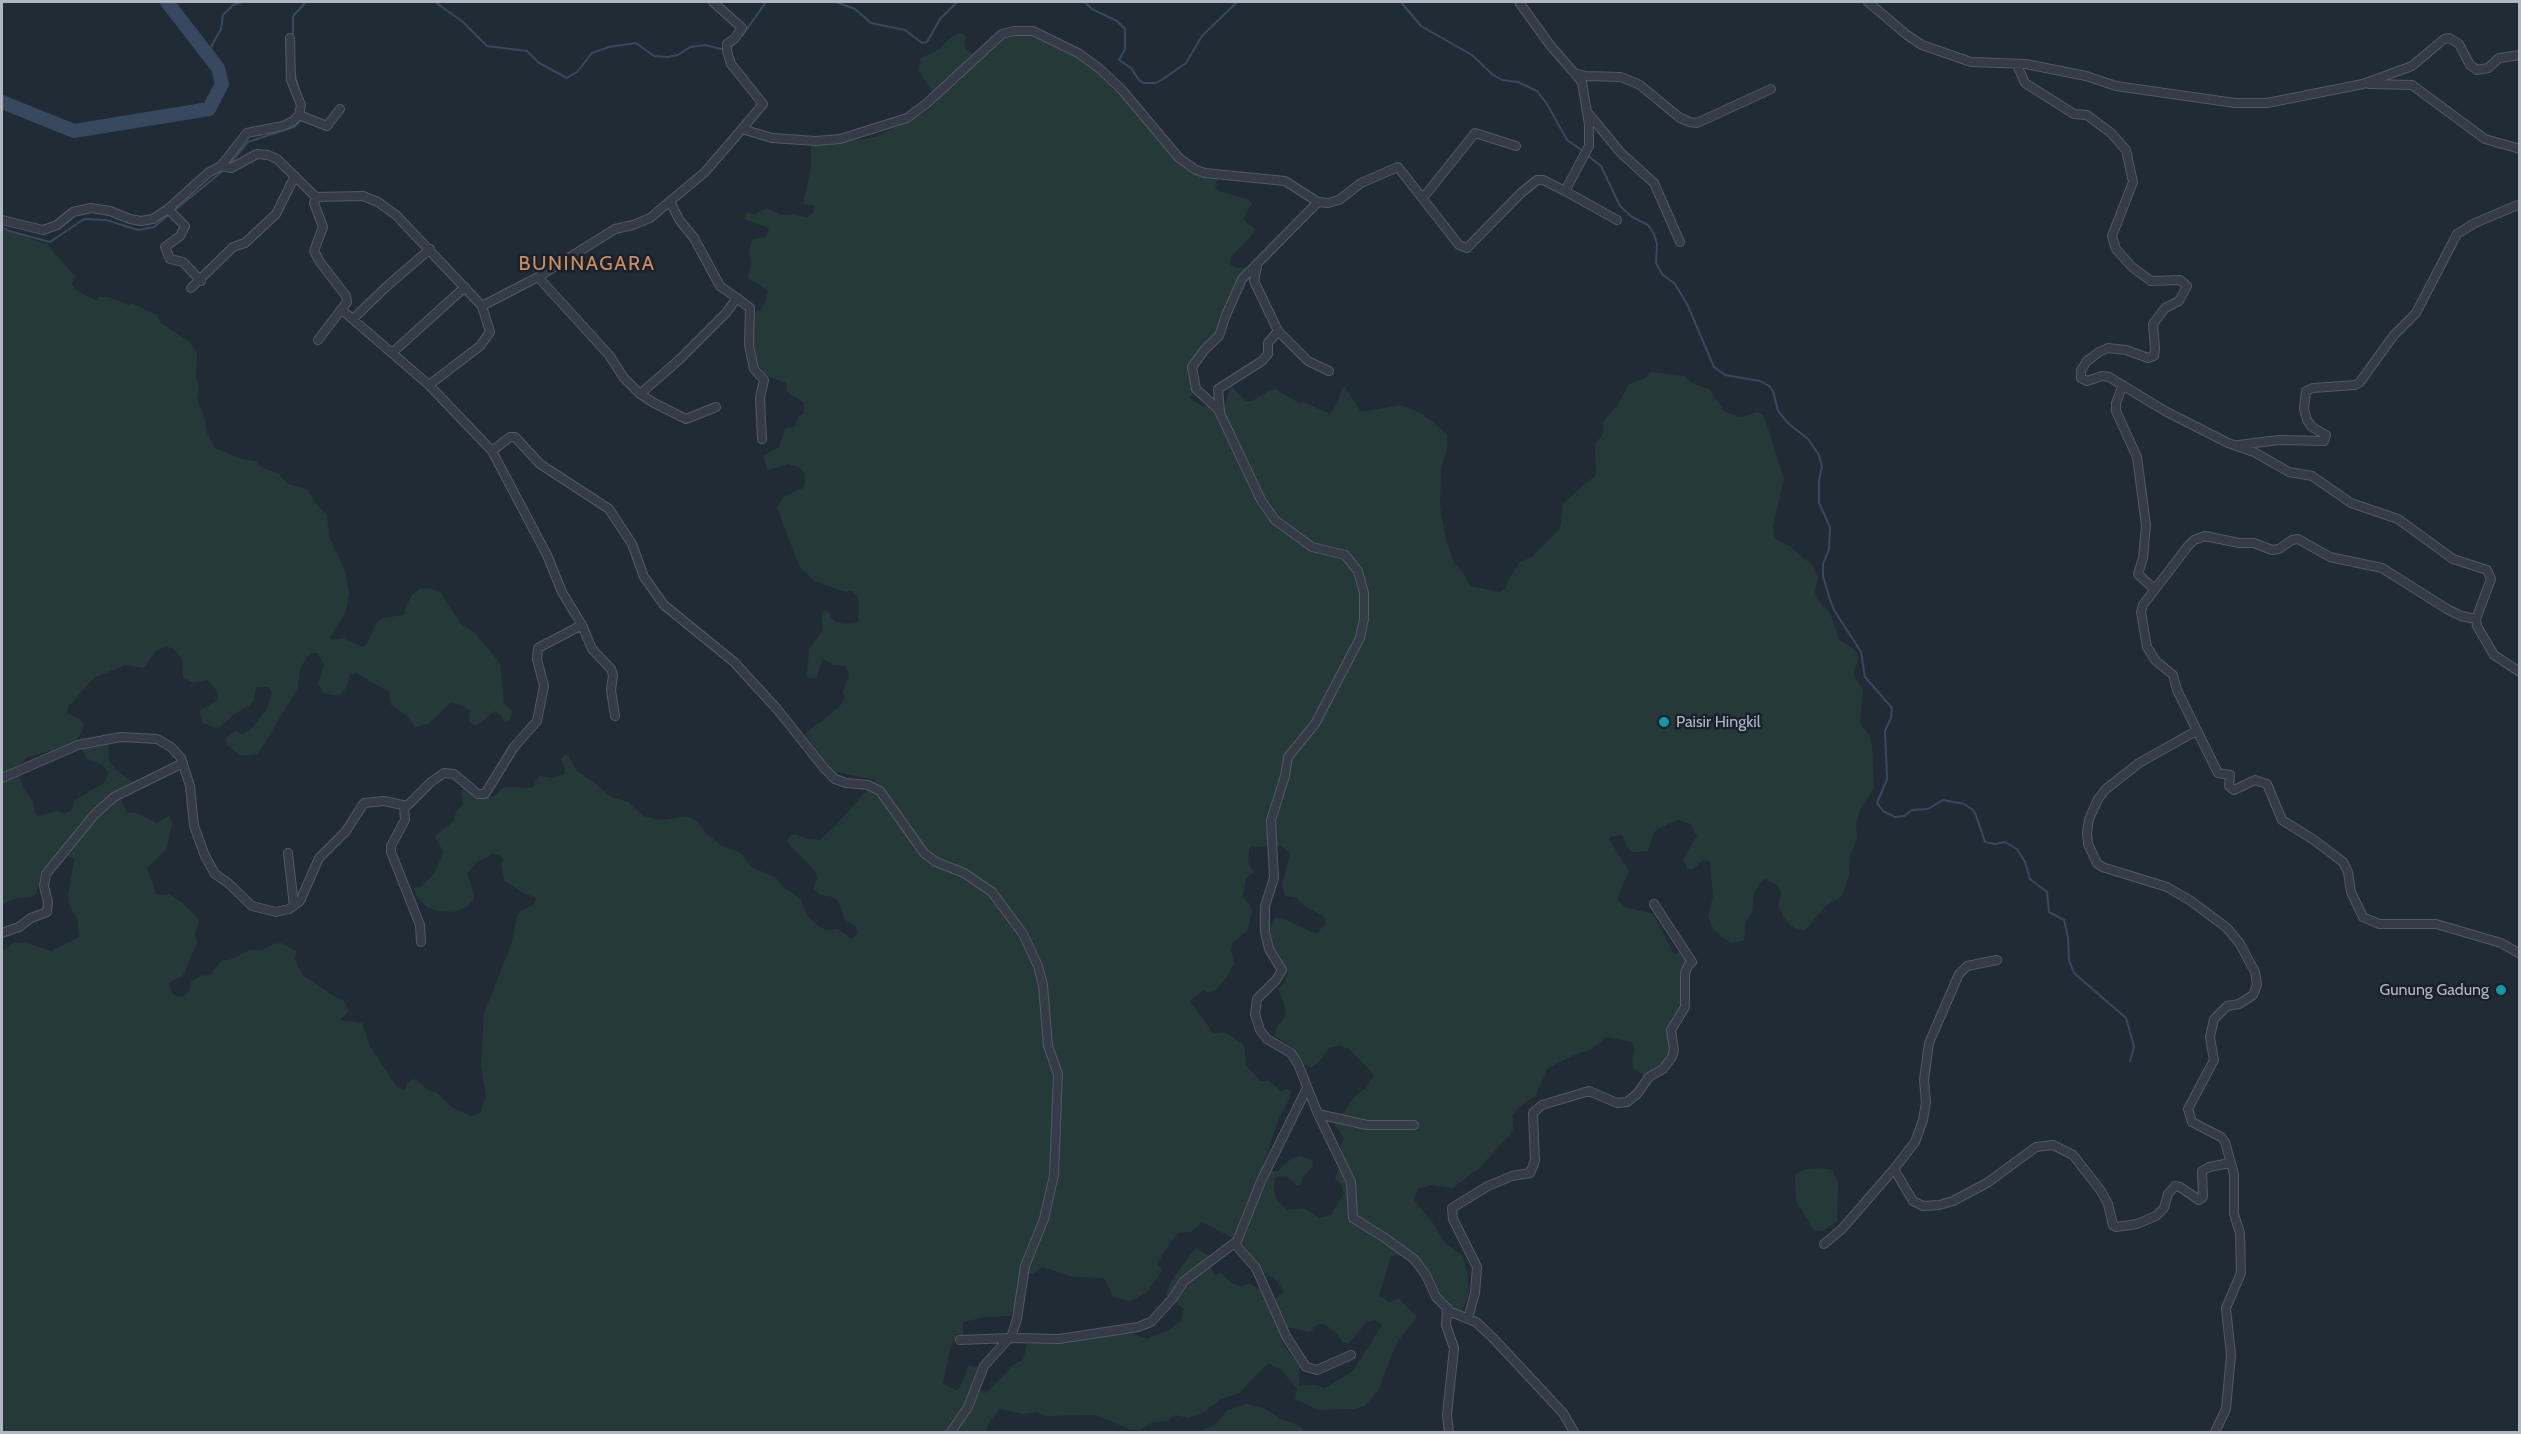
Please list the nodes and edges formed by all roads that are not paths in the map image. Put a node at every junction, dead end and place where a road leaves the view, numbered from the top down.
1 (713, 2) edge
2 (1519, 2) edge
3 (1868, 2) edge
4 (290, 38) dead end
5 (2520, 55) edge
6 (2017, 65) junction
7 (1574, 72) junction
8 (2363, 84) junction
9 (1771, 89) dead end
10 (340, 109) dead end
11 (1588, 113) junction
12 (302, 116) junction
13 (742, 129) junction
14 (1516, 146) dead end
15 (2520, 149) edge
16 (224, 167) junction
17 (295, 176) junction
18 (1565, 191) junction
19 (316, 197) junction
20 (1423, 198) junction
21 (669, 202) junction
22 (1318, 202) junction
23 (2520, 204) edge
24 (170, 212) junction
25 (2, 220) edge
26 (1617, 220) dead end
27 (1680, 242) dead end
28 (430, 249) junction
29 (1257, 266) junction
30 (538, 278) junction
31 (201, 281) junction
32 (465, 287) junction
33 (191, 288) dead end
34 (737, 298) junction
35 (482, 306) junction
36 (342, 310) junction
37 (353, 319) junction
38 (1278, 331) junction
39 (318, 340) dead end
40 (392, 353) junction
41 (1329, 371) dead end
42 (429, 385) junction
43 (2123, 386) junction
44 (640, 394) junction
45 (716, 407) dead end
46 (1220, 411) junction
47 (762, 439) dead end
48 (2235, 446) junction
49 (492, 451) junction
50 (2154, 589) junction
51 (2476, 620) junction
52 (582, 625) junction
53 (2520, 672) edge
54 (615, 716) dead end
55 (2196, 731) junction
56 (183, 763) junction
57 (2, 778) edge
58 (404, 806) junction
59 (288, 853) dead end
60 (1654, 904) dead end
61 (294, 906) junction
62 (2, 933) edge
63 (421, 942) dead end
64 (2520, 954) edge
65 (1997, 960) dead end
66 (1307, 1088) junction
67 (1318, 1114) junction
68 (1414, 1125) dead end
69 (2230, 1163) junction
70 (1894, 1169) junction
71 (1234, 1244) junction
72 (1824, 1244) dead end
73 (1447, 1309) junction
74 (1468, 1318) junction
75 (1010, 1338) junction
76 (960, 1340) dead end
77 (1351, 1355) dead end
78 (951, 1432) edge
79 (1449, 1432) edge
80 (1574, 1432) edge
81 (2215, 1432) edge

1 - 13 street
2 - 7 street
3 - 6 street
4 - 12 street
5 - 8 street
6 - 8 street
6 - 43 street
7 - 9 street
7 - 11 street
8 - 15 street
10 - 12 street
11 - 18 street
11 - 27 street
12 - 16 street
13 - 21 street
13 - 22 street
14 - 20 street
16 - 17 street
16 - 24 street
17 - 19 street
17 - 31 street
18 - 20 street
18 - 26 street
19 - 28 street
19 - 36 street
20 - 22 street
21 - 30 street
21 - 34 street
22 - 29 street
23 - 48 street
24 - 25 street
24 - 31 street
28 - 32 street
28 - 37 street
29 - 38 street
29 - 46 street
30 - 35 street
30 - 44 street
31 - 33 street
32 - 35 street
32 - 40 street
34 - 44 street
34 - 47 street
35 - 42 street
36 - 37 street
36 - 39 street
37 - 40 street
38 - 41 street
38 - 46 street
40 - 42 street
42 - 49 street
43 - 48 street
43 - 50 street
44 - 45 street
46 - 66 street
48 - 51 street
49 - 52 street
49 - 75 street
50 - 51 street
50 - 55 street
51 - 53 street
52 - 54 street
52 - 58 street
55 - 64 street
55 - 69 street
56 - 57 street
56 - 61 street
56 - 62 street
58 - 61 street
58 - 63 street
59 - 61 street
60 - 74 street
65 - 70 street
66 - 67 street
66 - 71 street
67 - 68 street
67 - 73 street
69 - 70 street
69 - 81 street
70 - 72 street
71 - 75 street
71 - 77 street
73 - 74 street
73 - 79 street
74 - 80 street
75 - 76 street
75 - 78 street

